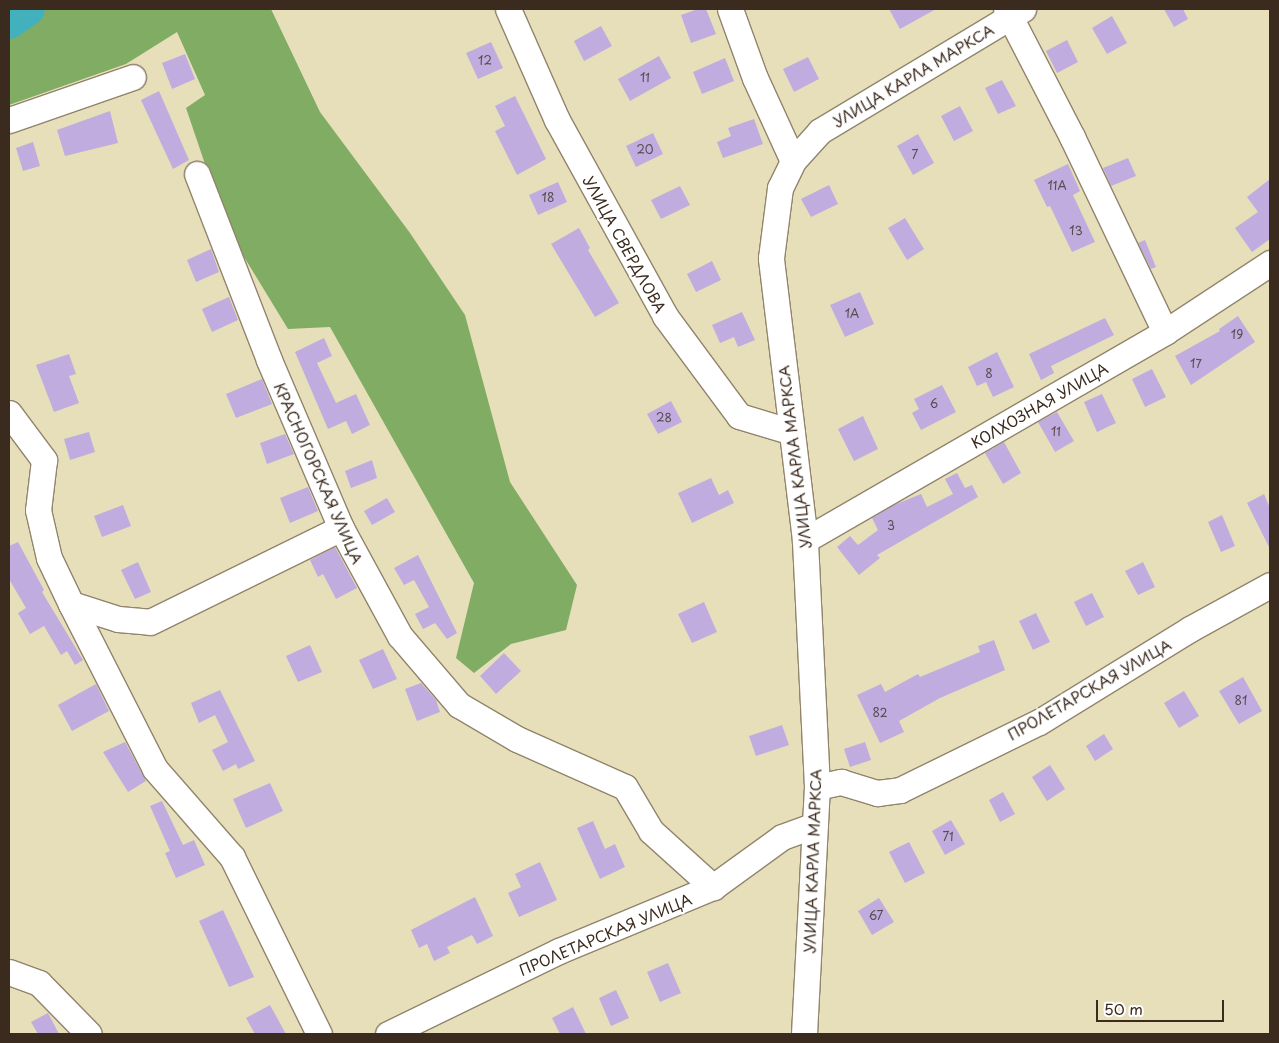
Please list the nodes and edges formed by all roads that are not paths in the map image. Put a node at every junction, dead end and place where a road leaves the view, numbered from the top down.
1 (508, 9) edge
2 (730, 9) edge
3 (1013, 12) edge
4 (133, 77) dead end
5 (9, 120) edge
6 (793, 161) junction
7 (197, 174) dead end
8 (1270, 263) edge
9 (1165, 332) junction
10 (9, 413) edge
11 (792, 432) junction
12 (341, 528) junction
13 (805, 540) junction
14 (1270, 585) edge
15 (71, 604) junction
16 (817, 787) junction
17 (815, 825) junction
18 (713, 887) junction
19 (9, 972) edge
20 (89, 1034) edge
21 (319, 1034) edge
22 (388, 1034) edge
23 (804, 1034) edge

1 - 11 street, УЛИЦА СВЕРДЛОВА
2 - 6 street
3 - 6 street, УЛИЦА КАРЛА МАРКСА
3 - 9 street
4 - 5 street
6 - 11 street, УЛИЦА КАРЛА МАРКСА
7 - 12 street, КРАСНОГОРСКАЯ УЛИЦА
8 - 9 street, КОЛХОЗНАЯ УЛИЦА
9 - 13 street, КОЛХОЗНАЯ УЛИЦА
10 - 15 street
11 - 13 street, УЛИЦА КАРЛА МАРКСА
12 - 15 street
12 - 18 street, КРАСНОГОРСКАЯ УЛИЦА
13 - 16 street, УЛИЦА КАРЛА МАРКСА
14 - 16 street, ПРОЛЕТАРСКАЯ УЛИЦА
15 - 21 street
16 - 17 street, УЛИЦА КАРЛА МАРКСА
17 - 18 street, ПРОЛЕТАРСКАЯ УЛИЦА
17 - 23 street, УЛИЦА КАРЛА МАРКСА
18 - 22 street, ПРОЛЕТАРСКАЯ УЛИЦА
19 - 20 street

